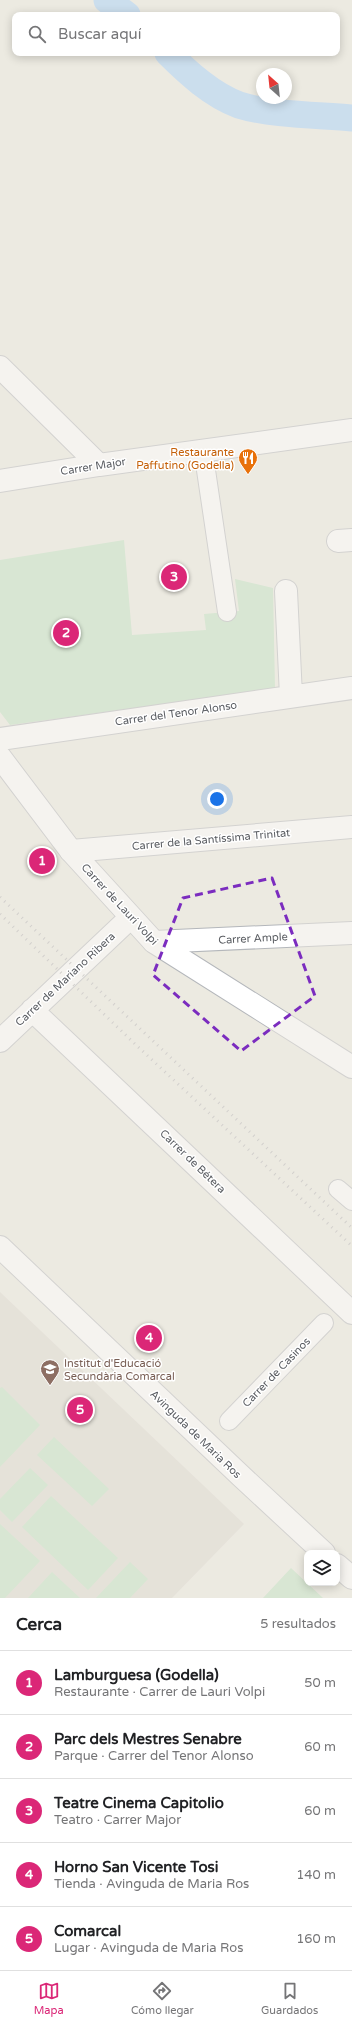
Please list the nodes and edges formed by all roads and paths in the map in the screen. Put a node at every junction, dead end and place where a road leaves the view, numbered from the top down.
1 (0, 366) edge
2 (352, 430) edge
3 (203, 450) junction
4 (99, 465) junction
5 (0, 481) edge
6 (286, 591) dead end
7 (227, 612) dead end
8 (352, 688) edge
9 (291, 696) junction
10 (0, 738) edge
11 (0, 757) edge
12 (352, 827) edge
13 (71, 850) junction
14 (130, 918) junction
15 (352, 933) edge
16 (154, 942) junction
17 (32, 1010) junction
18 (0, 1041) edge
19 (352, 1067) edge
20 (338, 1189) dead end
21 (352, 1202) edge
22 (0, 1246) edge
23 (352, 1313) edge
24 (324, 1323) dead end
25 (228, 1422) dead end
26 (321, 1550) edge
27 (340, 1568) edge
28 (352, 1578) edge

1 - 4 street
2 - 3 street, Carrer Major
3 - 4 street, Carrer Major
3 - 7 street
4 - 5 street, Carrer Major
6 - 9 street
8 - 9 street, Carrer del Tenor Alonso
9 - 10 street, Carrer del Tenor Alonso
11 - 13 street, Carrer de Lauri Volpi
12 - 13 street, Carrer de la Santíssima Trinitat
13 - 14 street, Carrer de Lauri Volpi
14 - 16 street, Carrer de Lauri Volpi
14 - 17 street, Carrer de Mariano Ribera
15 - 16 street, Carrer Ample
16 - 19 street, Carrer de Lauri Volpi
17 - 18 street, Carrer de Mariano Ribera
17 - 23 street, Carrer de Bétera
20 - 21 street
22 - 26 street, Avinguda de Maria Ros
24 - 25 street, Carrer de Casinos
27 - 28 street

